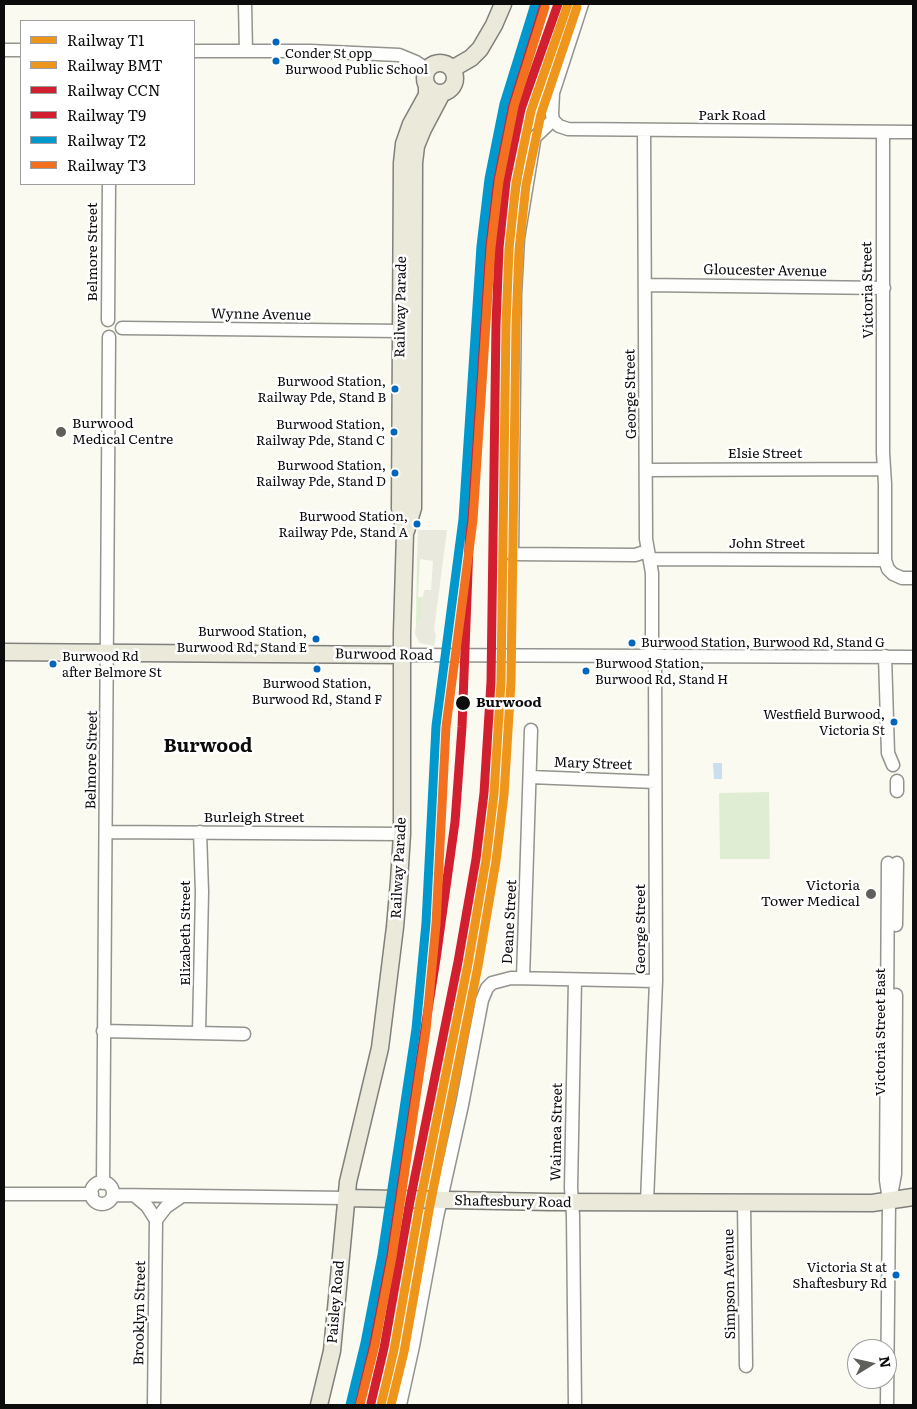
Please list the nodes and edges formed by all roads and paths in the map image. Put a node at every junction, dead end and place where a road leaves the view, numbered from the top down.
1 (245, 4) edge
2 (503, 4) edge
3 (582, 4) edge
4 (4, 50) edge
5 (20, 50) edge
6 (195, 51) edge
7 (246, 51) junction
8 (427, 69) junction
9 (452, 69) junction
10 (434, 89) junction
11 (554, 120) junction
12 (644, 130) junction
13 (883, 132) junction
14 (913, 132) edge
15 (108, 185) edge
16 (645, 285) junction
17 (884, 288) junction
18 (108, 320) junction
19 (122, 328) junction
20 (401, 331) junction
21 (109, 337) junction
22 (884, 469) junction
23 (646, 470) junction
24 (405, 533) junction
25 (649, 555) junction
26 (885, 560) junction
27 (913, 578) edge
28 (4, 652) edge
29 (107, 652) junction
30 (402, 655) junction
31 (885, 656) junction
32 (652, 657) junction
33 (913, 657) edge
34 (531, 730) dead end
35 (893, 765) dead end
36 (530, 777) junction
37 (655, 782) junction
38 (106, 832) junction
39 (200, 832) junction
40 (402, 834) junction
41 (893, 863) dead end
42 (522, 978) junction
43 (576, 980) junction
44 (656, 981) junction
45 (103, 1031) junction
46 (199, 1033) junction
47 (244, 1034) dead end
48 (103, 1183) junction
49 (4, 1194) edge
50 (92, 1194) junction
51 (113, 1195) junction
52 (135, 1196) junction
53 (182, 1196) junction
54 (913, 1197) edge
55 (346, 1198) junction
56 (437, 1201) junction
57 (889, 1201) junction
58 (572, 1202) junction
59 (647, 1202) junction
60 (744, 1203) junction
61 (156, 1220) junction
62 (746, 1366) dead end
63 (154, 1405) edge
64 (319, 1405) edge
65 (400, 1405) edge
66 (575, 1405) edge
67 (887, 1405) edge

1 - 7 street
2 - 9 main road
3 - 11 street
4 - 5 street
6 - 7 street
7 - 8 street
8 - 9 main road
8 - 10 main road
9 - 10 main road
10 - 20 main road, Railway Parade
10 - 24 main road, Railway Parade
11 - 12 street, Park Road
11 - 25 street, John Street
12 - 13 street, Park Road
12 - 16 street, George Street
13 - 14 street, Park Road
13 - 17 street, Victoria Street
15 - 18 street, Belmore Street
16 - 17 street, Gloucester Avenue
16 - 23 street, George Street
17 - 22 street, Victoria Street
18 - 19 street
18 - 21 street
19 - 20 street, Wynne Avenue
19 - 21 street
20 - 24 main road, Railway Parade
21 - 29 street, Belmore Street
22 - 23 street, Elsie Street
22 - 26 street, Victoria Street
23 - 25 street, George Street
24 - 30 main road, Railway Parade
25 - 26 street, John Street
25 - 32 street, George Street
26 - 27 street
28 - 29 main road, Burwood Road
29 - 30 main road, Burwood Road
29 - 38 street, Belmore Street
30 - 32 street, Burwood Road
30 - 40 main road, Railway Parade
31 - 32 street, Burwood Road
31 - 33 street, Burwood Road
31 - 35 street
32 - 37 street, George Street
34 - 36 street, Deane Street
36 - 37 street, Mary Street
36 - 42 street, Deane Street
37 - 44 street, George Street
38 - 39 street, Burleigh Street
38 - 45 street, Belmore Street
39 - 40 street, Burleigh Street
39 - 46 street, Elizabeth Street
40 - 55 main road, Railway Parade
41 - 57 street, Victoria Street East
42 - 43 street
42 - 56 street, Deane Street
43 - 44 street
43 - 58 street, Waimea Street
44 - 59 street, George Street
45 - 46 street
45 - 48 street, Belmore Street
46 - 47 street
48 - 50 street
48 - 51 street
49 - 50 street
50 - 51 street
51 - 52 street, Shaftesbury Road
52 - 53 street, Shaftesbury Road
52 - 61 street
53 - 55 street, Shaftesbury Road
53 - 61 street
54 - 57 main road, Shaftesbury Road
55 - 56 main road, Shaftesbury Road
55 - 64 main road, Paisley Road
56 - 58 main road, Shaftesbury Road
56 - 65 street
57 - 60 main road, Shaftesbury Road
57 - 67 street, Victoria Street East
58 - 59 main road, Shaftesbury Road
58 - 66 street, Waimea Street
59 - 60 main road, Shaftesbury Road
60 - 62 street, Simpson Avenue
61 - 63 street, Brooklyn Street

